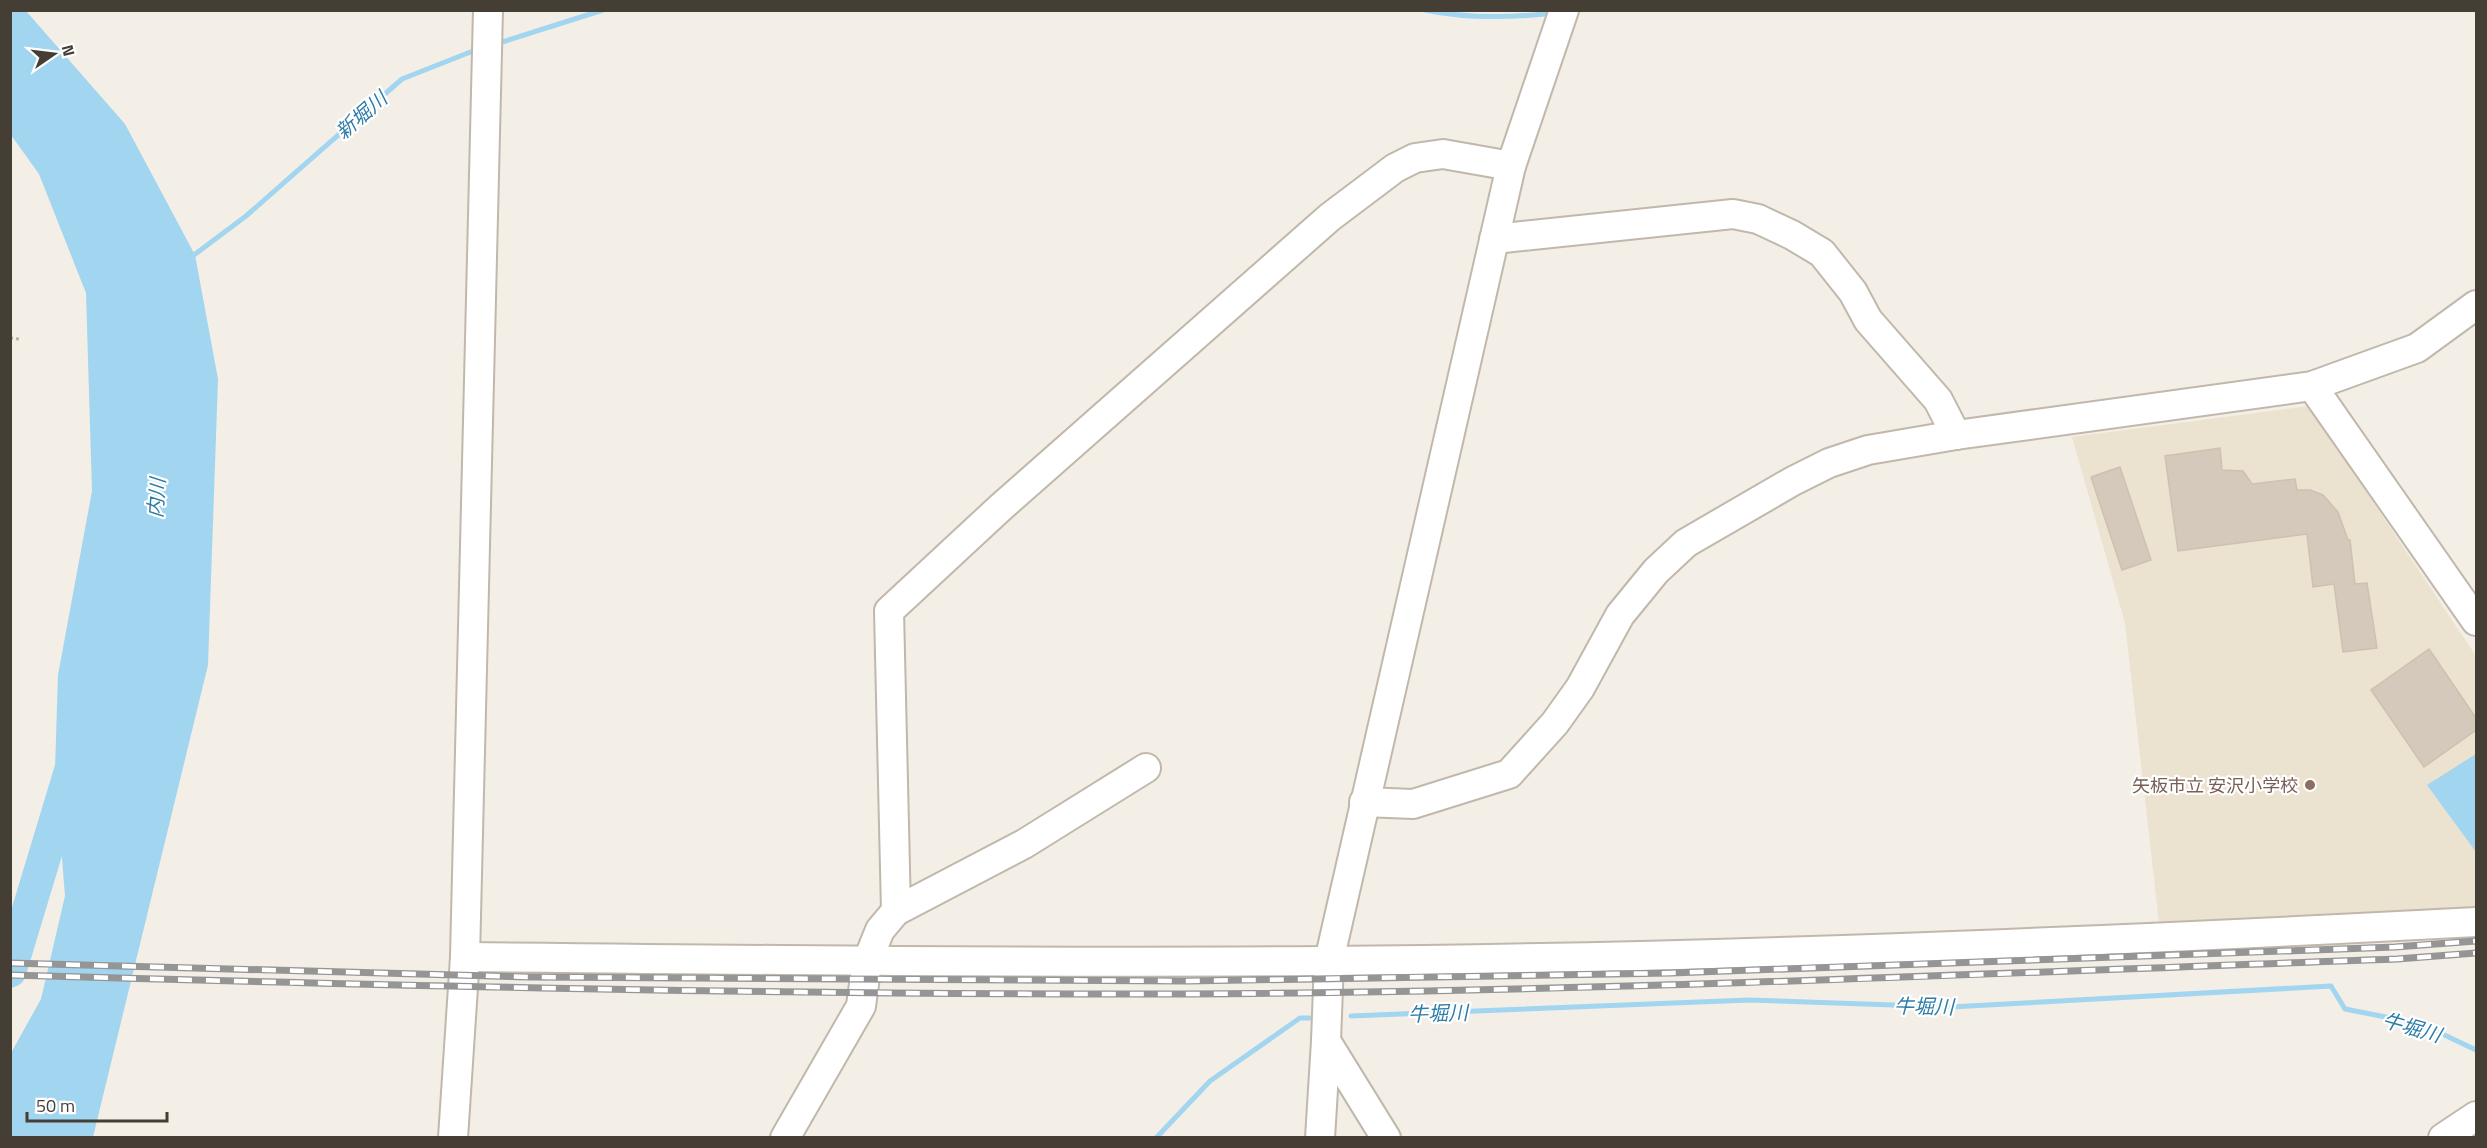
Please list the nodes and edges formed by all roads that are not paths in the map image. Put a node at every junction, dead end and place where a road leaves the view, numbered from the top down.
1 (1560, 21) edge
2 (488, 35) edge
3 (1511, 166) junction
4 (1494, 238) junction
5 (2476, 305) edge
6 (2312, 386) junction
7 (1956, 435) junction
8 (2476, 621) edge
9 (1146, 768) dead end
10 (1364, 802) junction
11 (896, 911) junction
12 (2476, 922) edge
13 (465, 957) junction
14 (1329, 961) junction
15 (867, 962) junction
16 (1326, 1041) junction
17 (2476, 1116) edge
18 (453, 1137) edge
19 (785, 1137) edge
20 (1320, 1137) edge
21 (1386, 1137) edge
22 (2444, 1137) edge

1 - 3 street
2 - 13 street
3 - 4 street
3 - 11 street
4 - 7 street
4 - 10 street
5 - 6 street
6 - 7 street
6 - 8 street
7 - 10 street
9 - 11 street
10 - 14 street
11 - 15 street
12 - 14 street
13 - 15 street
13 - 18 street
14 - 15 street
14 - 16 street
15 - 19 street
16 - 20 street
16 - 21 street
17 - 22 street

